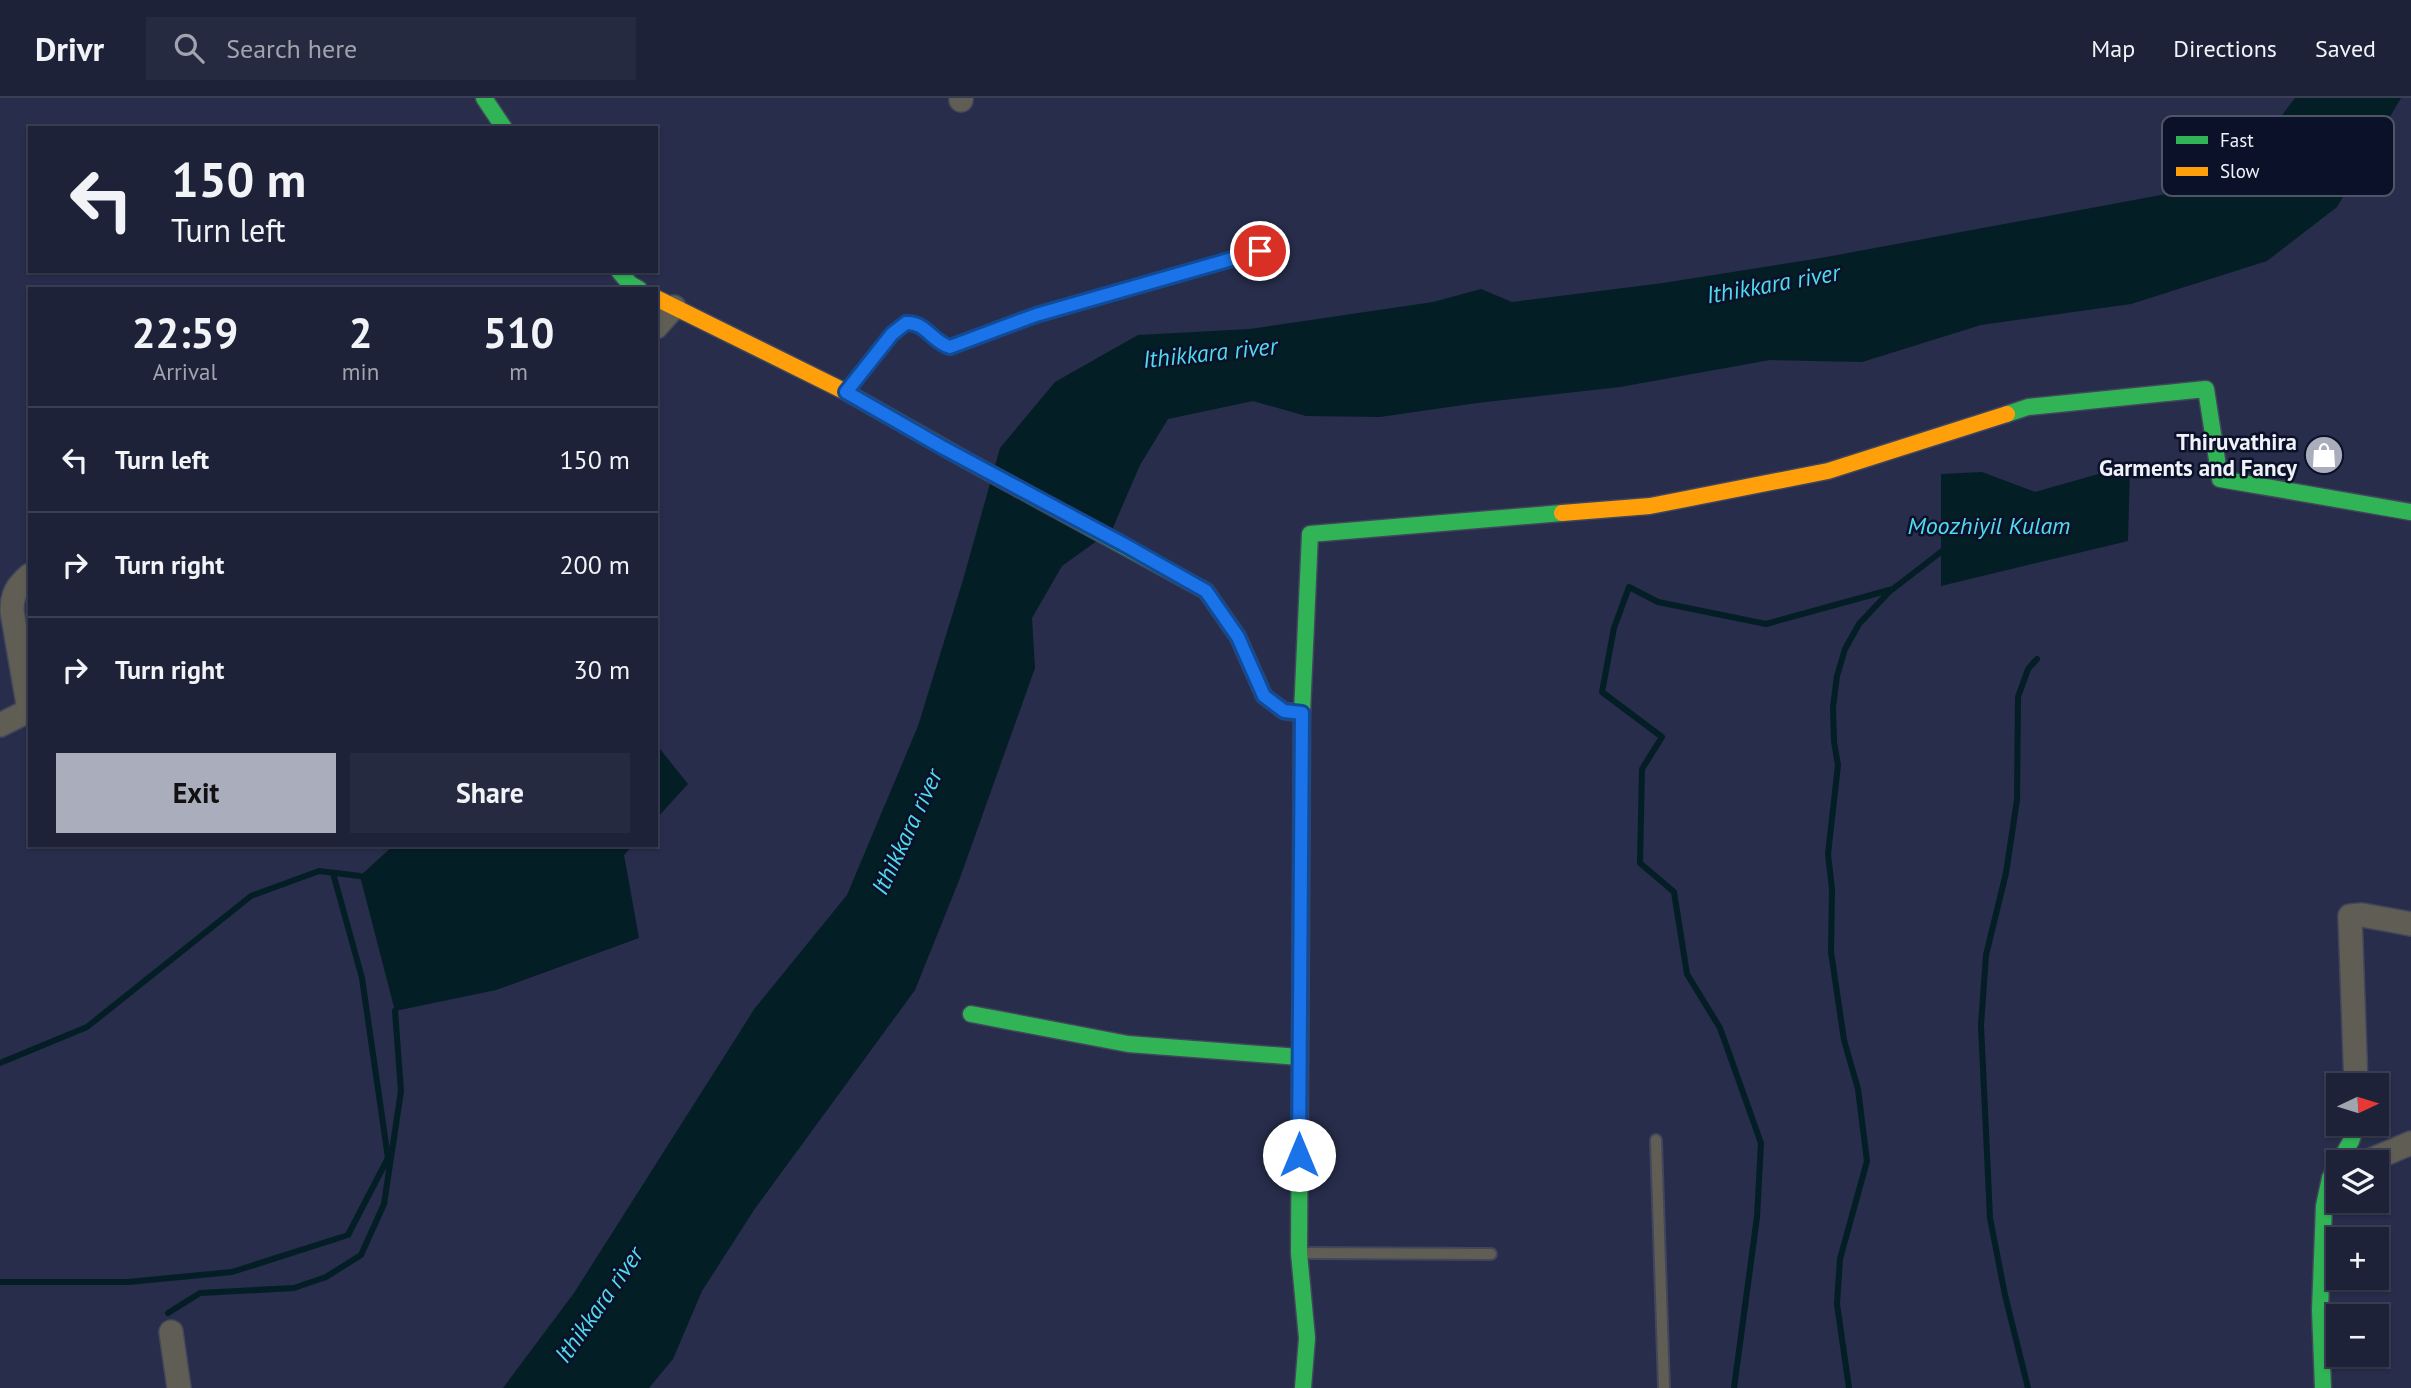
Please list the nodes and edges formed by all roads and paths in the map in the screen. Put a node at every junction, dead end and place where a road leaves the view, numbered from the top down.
1 (484, 98) edge
2 (503, 126) edge
3 (1260, 251) dead end
4 (621, 273) edge
5 (636, 287) edge
6 (665, 302) edge
7 (658, 321) edge
8 (846, 392) junction
9 (2411, 512) edge
10 (28, 577) edge
11 (28, 704) edge
12 (28, 711) edge
13 (1302, 713) junction
14 (0, 725) edge
15 (2411, 924) edge
16 (971, 1014) dead end
17 (1299, 1057) junction
18 (2356, 1073) edge
19 (2353, 1136) edge
20 (1656, 1140) dead end
21 (2411, 1143) edge
22 (2389, 1152) edge
23 (2326, 1207) edge
24 (2323, 1211) junction
25 (1299, 1253) junction
26 (1491, 1254) dead end
27 (171, 1332) dead end
28 (179, 1388) edge
29 (1303, 1388) edge
30 (1664, 1388) edge
31 (2323, 1388) edge

1 - 2 street
3 - 8 lane
4 - 5 street
6 - 7 street
6 - 8 street
8 - 13 street
9 - 13 street
10 - 11 street
12 - 14 street
13 - 17 street
15 - 18 street
16 - 17 street
17 - 25 street
19 - 24 street
20 - 30 lane
21 - 22 street
23 - 24 street
24 - 31 street
25 - 26 lane
25 - 29 street
27 - 28 street

